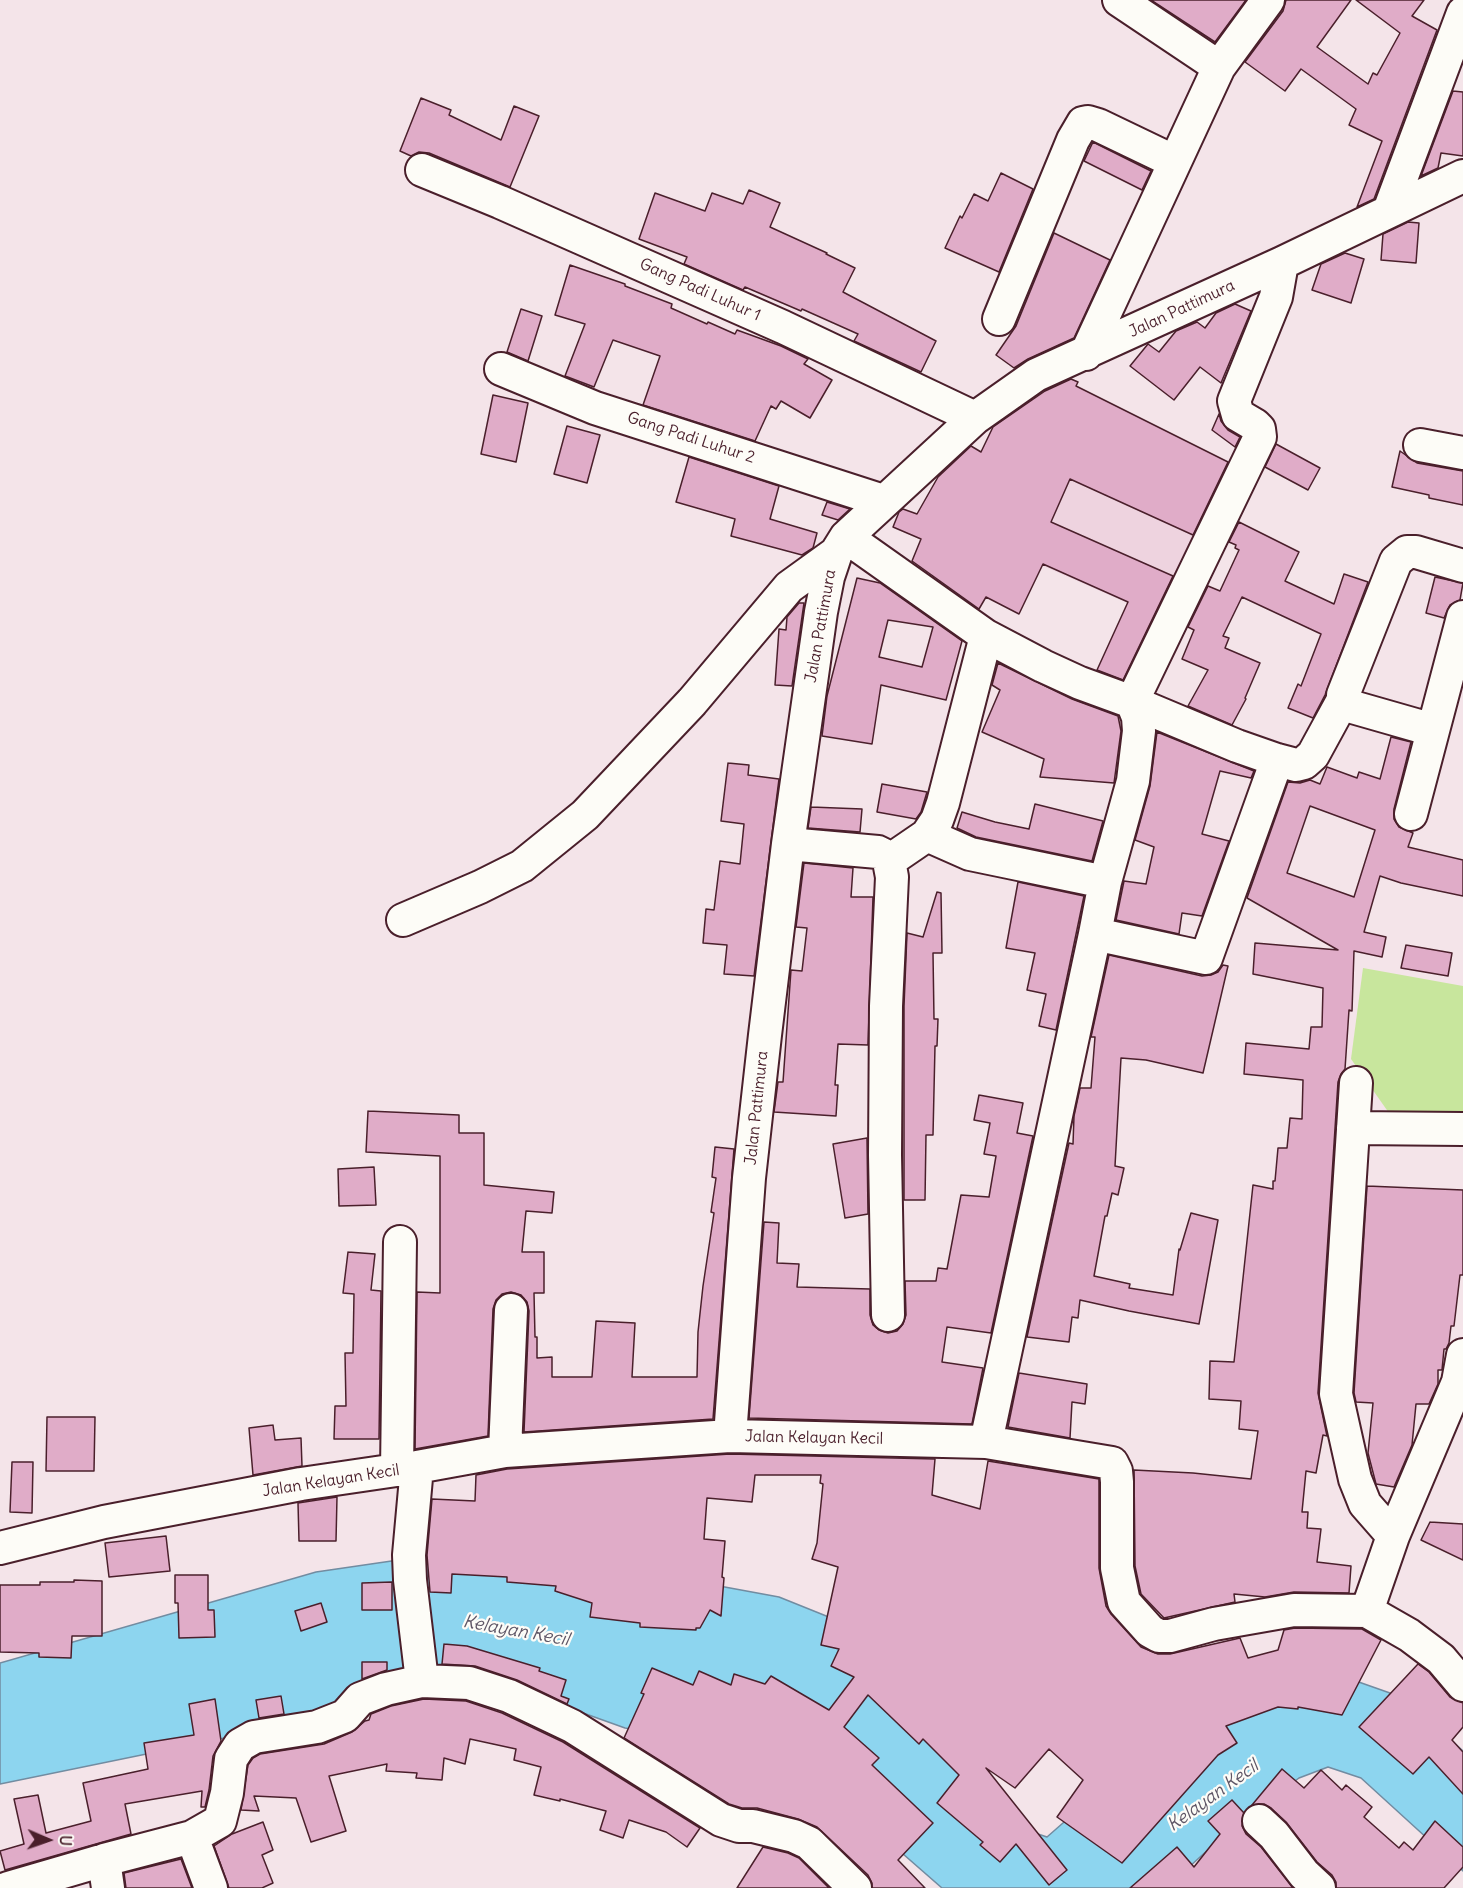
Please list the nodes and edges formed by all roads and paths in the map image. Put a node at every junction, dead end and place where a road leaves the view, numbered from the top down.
1 (1119, 0) edge
2 (1268, 0) edge
3 (1463, 14) edge
4 (1219, 67) junction
5 (1173, 161) junction
6 (422, 170) dead end
7 (1463, 176) edge
8 (1389, 211) junction
9 (1282, 263) junction
10 (999, 319) dead end
11 (1086, 354) junction
12 (501, 369) dead end
13 (975, 418) junction
14 (1420, 445) dead end
15 (1463, 453) edge
16 (883, 501) junction
17 (841, 545) junction
18 (1463, 566) edge
19 (1463, 617) edge
20 (986, 636) junction
21 (1343, 700) junction
22 (1132, 702) junction
23 (1433, 730) junction
24 (1277, 760) junction
25 (1411, 814) dead end
26 (927, 835) junction
27 (788, 844) junction
28 (889, 861) junction
29 (1105, 882) junction
30 (403, 920) dead end
31 (1095, 934) junction
32 (1356, 1083) dead end
33 (1353, 1128) junction
34 (1463, 1128) edge
35 (400, 1242) dead end
36 (511, 1310) dead end
37 (888, 1315) dead end
38 (1463, 1355) edge
39 (730, 1436) junction
40 (986, 1442) junction
41 (505, 1450) junction
42 (407, 1469) junction
43 (1393, 1536) junction
44 (0, 1548) edge
45 (1367, 1611) junction
46 (421, 1677) junction
47 (1463, 1685) edge
48 (1259, 1821) dead end
49 (192, 1837) junction
50 (106, 1874) edge
51 (8, 1888) edge
52 (211, 1888) edge
53 (855, 1888) edge
54 (1319, 1888) edge

1 - 4 street
2 - 4 street
3 - 8 street
4 - 5 street
5 - 10 street
5 - 11 street
6 - 13 street, Gang Padi Luhur 1
7 - 8 street, Jalan Pattimura
8 - 9 street, Jalan Pattimura
9 - 11 street, Jalan Pattimura
9 - 22 street
11 - 13 street, Jalan Pattimura
12 - 16 street, Gang Padi Luhur 2
13 - 16 street, Jalan Pattimura
14 - 15 street
16 - 17 street, Jalan Pattimura
17 - 20 street
17 - 27 street, Jalan Pattimura
17 - 30 street
18 - 21 street
19 - 23 street
20 - 22 street
20 - 26 street
21 - 23 street
21 - 24 street
22 - 24 street
22 - 29 street
23 - 25 street
24 - 31 street
26 - 28 street
26 - 29 street
27 - 28 street
27 - 39 street, Jalan Pattimura
28 - 37 street
29 - 31 street
31 - 40 street
32 - 33 street
33 - 34 street
33 - 43 street
35 - 42 street
36 - 41 street
38 - 43 street
39 - 40 street, Jalan Kelayan Kecil
39 - 41 street, Jalan Kelayan Kecil
40 - 45 street, Jalan Kelayan Kecil
41 - 42 street, Jalan Kelayan Kecil
42 - 44 street, Jalan Kelayan Kecil
42 - 46 street
43 - 45 street
45 - 47 street, Jalan Kelayan Kecil
46 - 49 street
46 - 53 street
48 - 54 street
49 - 50 street
49 - 52 street
50 - 51 street

